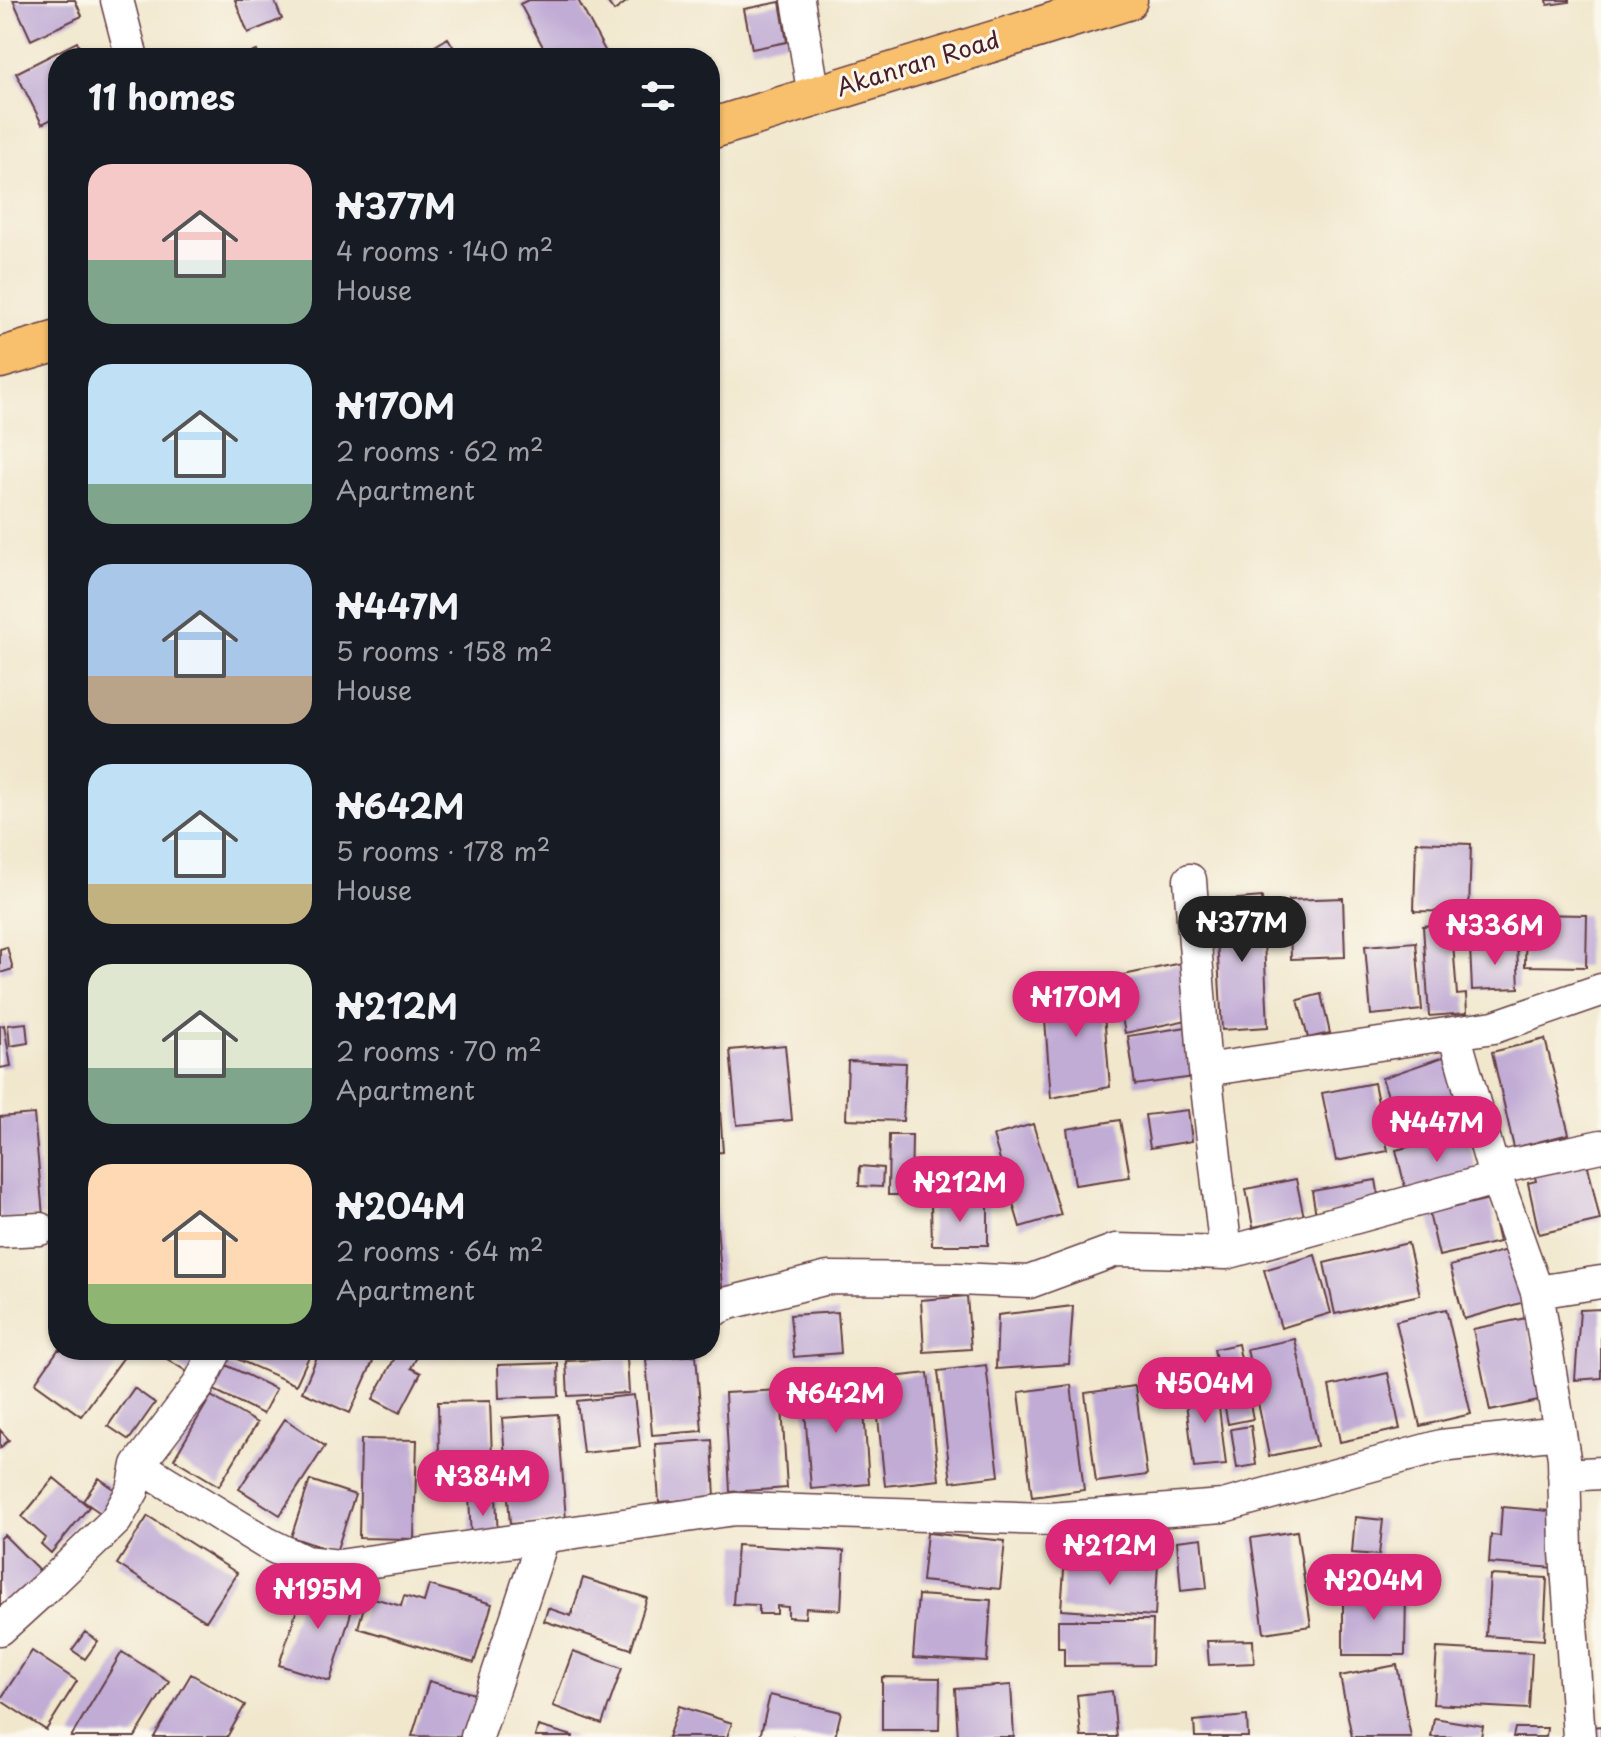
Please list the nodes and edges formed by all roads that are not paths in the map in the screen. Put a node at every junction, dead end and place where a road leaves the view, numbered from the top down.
1 (117, 0) edge
2 (798, 0) edge
3 (1127, 0) edge
4 (1043, 12) edge
5 (129, 48) edge
6 (814, 96) junction
7 (720, 126) edge
8 (48, 344) edge
9 (0, 358) edge
10 (1190, 880) dead end
11 (1601, 990) edge
12 (1460, 1033) junction
13 (1205, 1070) junction
14 (1601, 1146) edge
15 (1495, 1173) junction
16 (40, 1229) dead end
17 (0, 1231) edge
18 (1226, 1253) junction
19 (1601, 1282) edge
20 (1537, 1292) junction
21 (720, 1307) edge
22 (211, 1360) edge
23 (1560, 1433) junction
24 (138, 1465) junction
25 (1601, 1473) edge
26 (1564, 1475) junction
27 (543, 1538) junction
28 (0, 1629) edge
29 (477, 1737) edge
30 (1579, 1737) edge

1 - 5 street
2 - 6 street
3 - 4 main road, Akanran Road
4 - 6 main road, Akanran Road
6 - 7 main road, Akanran Road
8 - 9 main road
10 - 13 street
11 - 12 street
12 - 13 street
12 - 15 street
13 - 18 street
14 - 15 street
15 - 18 street
15 - 20 street
16 - 17 street
18 - 21 street
19 - 20 street
20 - 23 street
22 - 24 street
23 - 26 street
23 - 27 street
24 - 27 street
24 - 28 street
25 - 26 street
26 - 30 street
27 - 29 street

